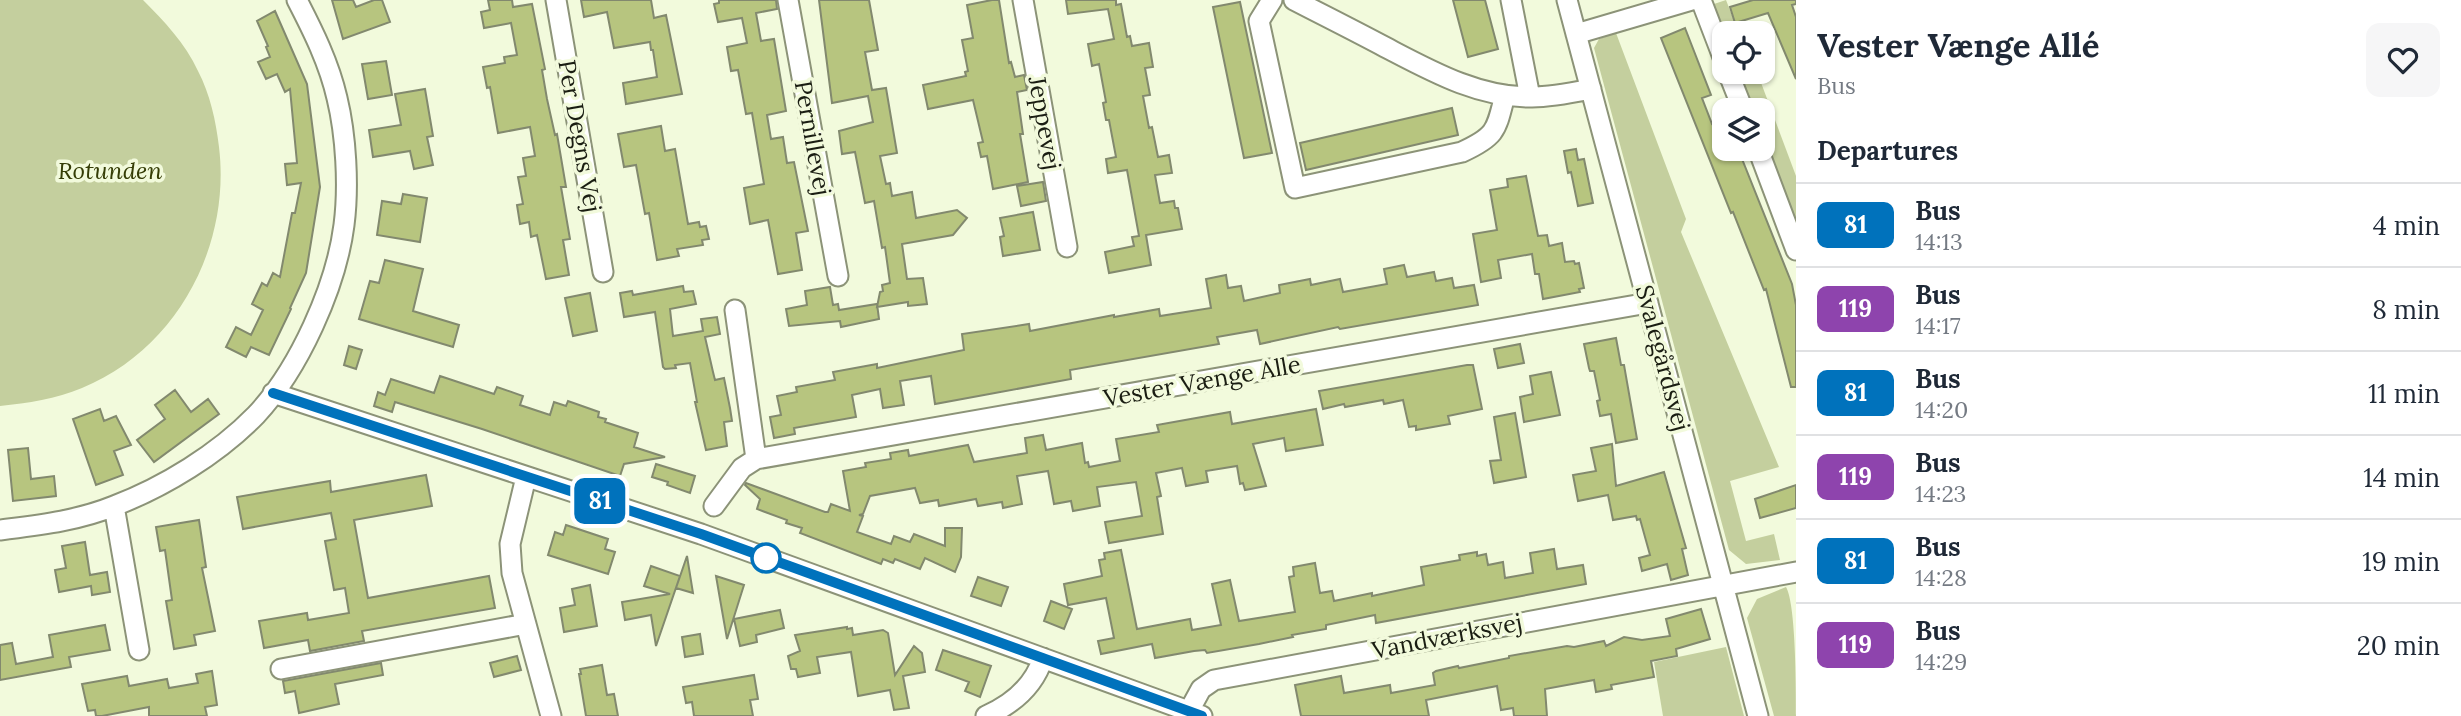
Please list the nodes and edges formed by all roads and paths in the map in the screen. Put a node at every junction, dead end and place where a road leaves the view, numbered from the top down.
1 (297, 0) edge
2 (556, 0) edge
3 (788, 0) edge
4 (1023, 0) edge
5 (1272, 0) edge
6 (1294, 0) edge
7 (1511, 0) edge
8 (1567, 0) edge
9 (1692, 0) edge
10 (1701, 0) edge
11 (1712, 29) edge
12 (1576, 34) junction
13 (1591, 89) junction
14 (1505, 95) junction
15 (1530, 97) junction
16 (1763, 161) edge
17 (1067, 247) dead end
18 (1796, 250) edge
19 (603, 272) dead end
20 (838, 276) dead end
21 (1648, 303) junction
22 (735, 310) dead end
23 (273, 393) junction
24 (756, 459) junction
25 (526, 477) junction
26 (114, 506) junction
27 (714, 506) dead end
28 (0, 530) edge
29 (1796, 572) edge
30 (1722, 584) junction
31 (526, 624) junction
32 (139, 650) dead end
33 (1043, 658) junction
34 (281, 669) dead end
35 (1196, 714) edge
36 (551, 716) edge
37 (986, 716) edge
38 (1758, 716) edge

1 - 23 street
2 - 19 street, Per Degns Vej
3 - 20 street, Pernillevej
4 - 17 street, Jeppevej
5 - 14 street
6 - 14 street
7 - 15 street
8 - 12 street, Svalegårdsvej
9 - 12 street
10 - 11 street
12 - 13 street, Svalegårdsvej
13 - 15 street
13 - 21 street, Svalegårdsvej
14 - 15 street
16 - 18 street
21 - 24 street, Vester Vænge Alle
21 - 30 street, Svalegårdsvej
22 - 24 street
23 - 25 street
23 - 26 street
24 - 27 street
25 - 31 street
25 - 33 street
26 - 28 street
26 - 32 street
29 - 30 street, Vandværksvej
30 - 35 street, Vandværksvej
30 - 38 street, Svalegårdsvej
31 - 34 street
31 - 36 street
33 - 35 street
33 - 37 street

